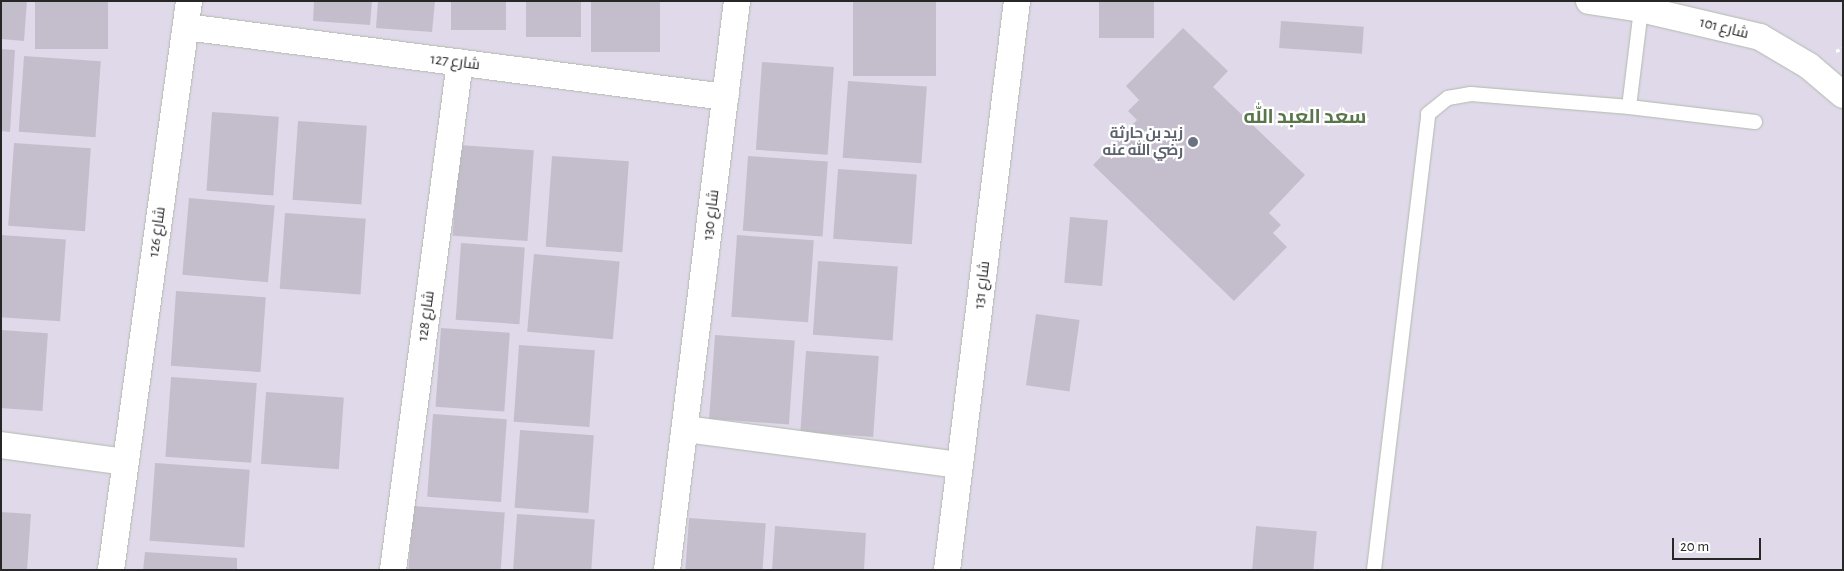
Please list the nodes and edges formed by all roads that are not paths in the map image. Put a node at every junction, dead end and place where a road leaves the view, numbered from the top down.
1 (189, 1) edge
2 (737, 1) edge
3 (1017, 1) edge
4 (1589, 1) edge
5 (1641, 9) junction
6 (186, 27) junction
7 (460, 62) junction
8 (1843, 95) edge
9 (724, 97) junction
10 (1629, 107) junction
11 (1755, 122) dead end
12 (686, 430) junction
13 (1, 444) edge
14 (125, 462) junction
15 (959, 465) junction
16 (112, 570) edge
17 (393, 570) edge
18 (667, 570) edge
19 (947, 570) edge
20 (1374, 570) edge

1 - 6 street, شارع 126
2 - 9 street, شارع 130
3 - 15 street, شارع 131
4 - 5 street, شارع 101
5 - 8 street, شارع 101
5 - 10 lane
6 - 7 street, شارع 127
6 - 14 street, شارع 126
7 - 9 street, شارع 127
7 - 17 street, شارع 128
9 - 12 street, شارع 130
10 - 11 lane
10 - 20 lane
12 - 15 street
12 - 18 street, شارع 130
13 - 14 street
14 - 16 street, شارع 126
15 - 19 street, شارع 131

